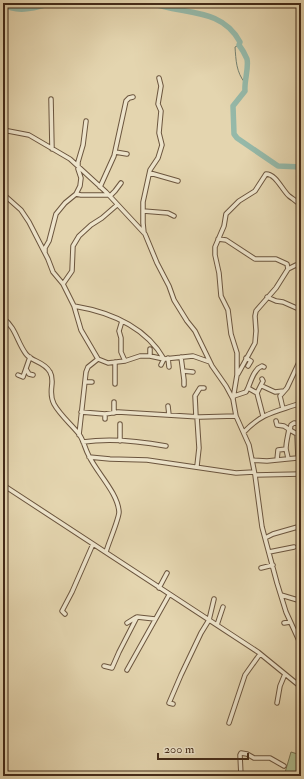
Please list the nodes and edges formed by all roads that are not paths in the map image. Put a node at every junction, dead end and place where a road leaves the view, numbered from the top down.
1 (160, 78) dead end
2 (133, 97) dead end
3 (51, 99) dead end
4 (86, 121) dead end
5 (3, 130) edge
6 (115, 132) dead end
7 (119, 132) junction
8 (52, 149) junction
9 (115, 152) junction
10 (127, 154) dead end
11 (78, 166) junction
12 (150, 173) junction
13 (178, 181) dead end
14 (121, 183) dead end
15 (100, 187) junction
16 (3, 194) edge
17 (76, 194) junction
18 (109, 196) junction
19 (117, 205) junction
20 (301, 207) edge
21 (143, 211) junction
22 (174, 216) dead end
23 (145, 234) junction
24 (218, 239) junction
25 (45, 254) junction
26 (301, 265) edge
27 (288, 269) junction
28 (63, 284) junction
29 (267, 297) junction
30 (74, 306) junction
31 (301, 310) edge
32 (3, 318) edge
33 (122, 321) junction
34 (150, 349) dead end
35 (150, 356) junction
36 (30, 357) junction
37 (181, 357) junction
38 (98, 358) junction
39 (246, 358) junction
40 (301, 358) edge
41 (166, 359) junction
42 (125, 361) junction
43 (115, 362) junction
44 (210, 362) junction
45 (161, 365) dead end
46 (248, 366) dead end
47 (169, 367) dead end
48 (264, 367) dead end
49 (26, 369) junction
50 (182, 371) junction
51 (193, 372) dead end
52 (18, 375) dead end
53 (33, 375) dead end
54 (237, 376) junction
55 (262, 379) dead end
56 (85, 382) junction
57 (92, 382) dead end
58 (115, 384) dead end
59 (184, 385) dead end
60 (260, 387) junction
61 (204, 388) dead end
62 (248, 388) junction
63 (284, 391) junction
64 (257, 393) junction
65 (234, 398) junction
66 (114, 402) dead end
67 (301, 403) edge
68 (168, 406) dead end
69 (283, 409) junction
70 (81, 412) junction
71 (114, 413) junction
72 (105, 414) junction
73 (169, 415) junction
74 (236, 416) junction
75 (263, 416) junction
76 (196, 417) junction
77 (105, 419) dead end
78 (276, 421) dead end
79 (120, 424) dead end
80 (301, 424) edge
81 (290, 429) junction
82 (244, 432) junction
83 (79, 435) junction
84 (120, 441) junction
85 (83, 442) junction
86 (166, 446) dead end
87 (286, 449) junction
88 (89, 457) junction
89 (299, 457) edge
90 (288, 458) junction
91 (252, 460) junction
92 (277, 460) junction
93 (197, 466) junction
94 (255, 474) junction
95 (301, 474) edge
96 (3, 485) edge
97 (301, 526) edge
98 (265, 538) junction
99 (93, 544) junction
100 (294, 547) dead end
101 (106, 552) junction
102 (269, 552) junction
103 (273, 565) junction
104 (261, 568) dead end
105 (167, 572) dead end
106 (163, 580) junction
107 (169, 582) dead end
108 (159, 588) junction
109 (169, 595) junction
110 (281, 595) junction
111 (214, 598) dead end
112 (301, 601) edge
113 (223, 606) dead end
114 (65, 614) dead end
115 (137, 618) junction
116 (155, 619) junction
117 (209, 620) junction
118 (284, 622) dead end
119 (290, 622) junction
120 (127, 623) dead end
121 (216, 625) junction
122 (301, 645) edge
123 (260, 654) junction
124 (104, 666) dead end
125 (128, 670) dead end
126 (285, 674) junction
127 (301, 687) edge
128 (276, 703) dead end
129 (173, 704) dead end
130 (229, 724) dead end
131 (284, 766) dead end
132 (241, 776) edge

1 - 12 street
2 - 7 street
3 - 8 street
4 - 11 street
5 - 8 street
6 - 7 street
7 - 9 street
8 - 11 street
9 - 10 street
9 - 15 street
11 - 15 street
11 - 17 street
12 - 13 street
12 - 21 street
14 - 18 street
15 - 18 street
16 - 25 street
17 - 18 street
17 - 25 street
18 - 19 street
19 - 23 street
19 - 28 street
20 - 24 street
21 - 22 street
21 - 23 street
23 - 44 street
24 - 27 street
24 - 54 street
25 - 28 street
26 - 27 street
27 - 29 street
28 - 30 street
29 - 31 street
29 - 39 street
30 - 33 street
30 - 38 street
32 - 36 street
33 - 41 street
33 - 42 street
34 - 35 street
35 - 41 street
35 - 42 street
36 - 49 street
36 - 83 street
37 - 41 street
37 - 44 street
37 - 50 street
38 - 43 street
38 - 56 street
39 - 46 street
39 - 54 street
40 - 63 street
41 - 45 street
41 - 47 street
42 - 43 street
43 - 58 street
44 - 65 street
48 - 62 street
49 - 52 street
49 - 53 street
50 - 51 street
50 - 59 street
54 - 65 street
55 - 60 street
56 - 57 street
56 - 70 street
60 - 63 street
60 - 64 street
61 - 76 street
62 - 64 street
62 - 65 street
63 - 69 street
64 - 75 street
65 - 74 street
66 - 71 street
67 - 69 street
68 - 73 street
69 - 75 street
70 - 72 street
70 - 83 street
71 - 72 street
71 - 73 street
72 - 77 street
73 - 76 street
74 - 76 street
74 - 82 street
75 - 82 street
76 - 93 street
78 - 81 street
79 - 84 street
80 - 81 street
81 - 87 street
81 - 89 street
82 - 91 street
83 - 85 street
84 - 85 street
84 - 86 street
85 - 88 street
87 - 90 street
87 - 92 street
88 - 93 street
88 - 101 street
89 - 90 street
90 - 92 street
91 - 92 street
91 - 94 street
93 - 94 street
94 - 95 street
94 - 98 street
96 - 99 street
97 - 98 street
98 - 102 street
99 - 101 street
99 - 114 street
100 - 102 street
101 - 108 street
102 - 103 street
103 - 104 street
103 - 110 street
105 - 106 street
106 - 107 street
106 - 108 street
108 - 109 street
109 - 116 street
109 - 117 street
110 - 112 street
110 - 119 street
111 - 117 street
113 - 121 street
115 - 116 street
115 - 120 street
115 - 124 street
116 - 125 street
117 - 121 street
117 - 129 street
118 - 119 street
119 - 122 street
121 - 123 street
123 - 126 street
123 - 130 street
126 - 127 street
126 - 128 street
131 - 132 street

